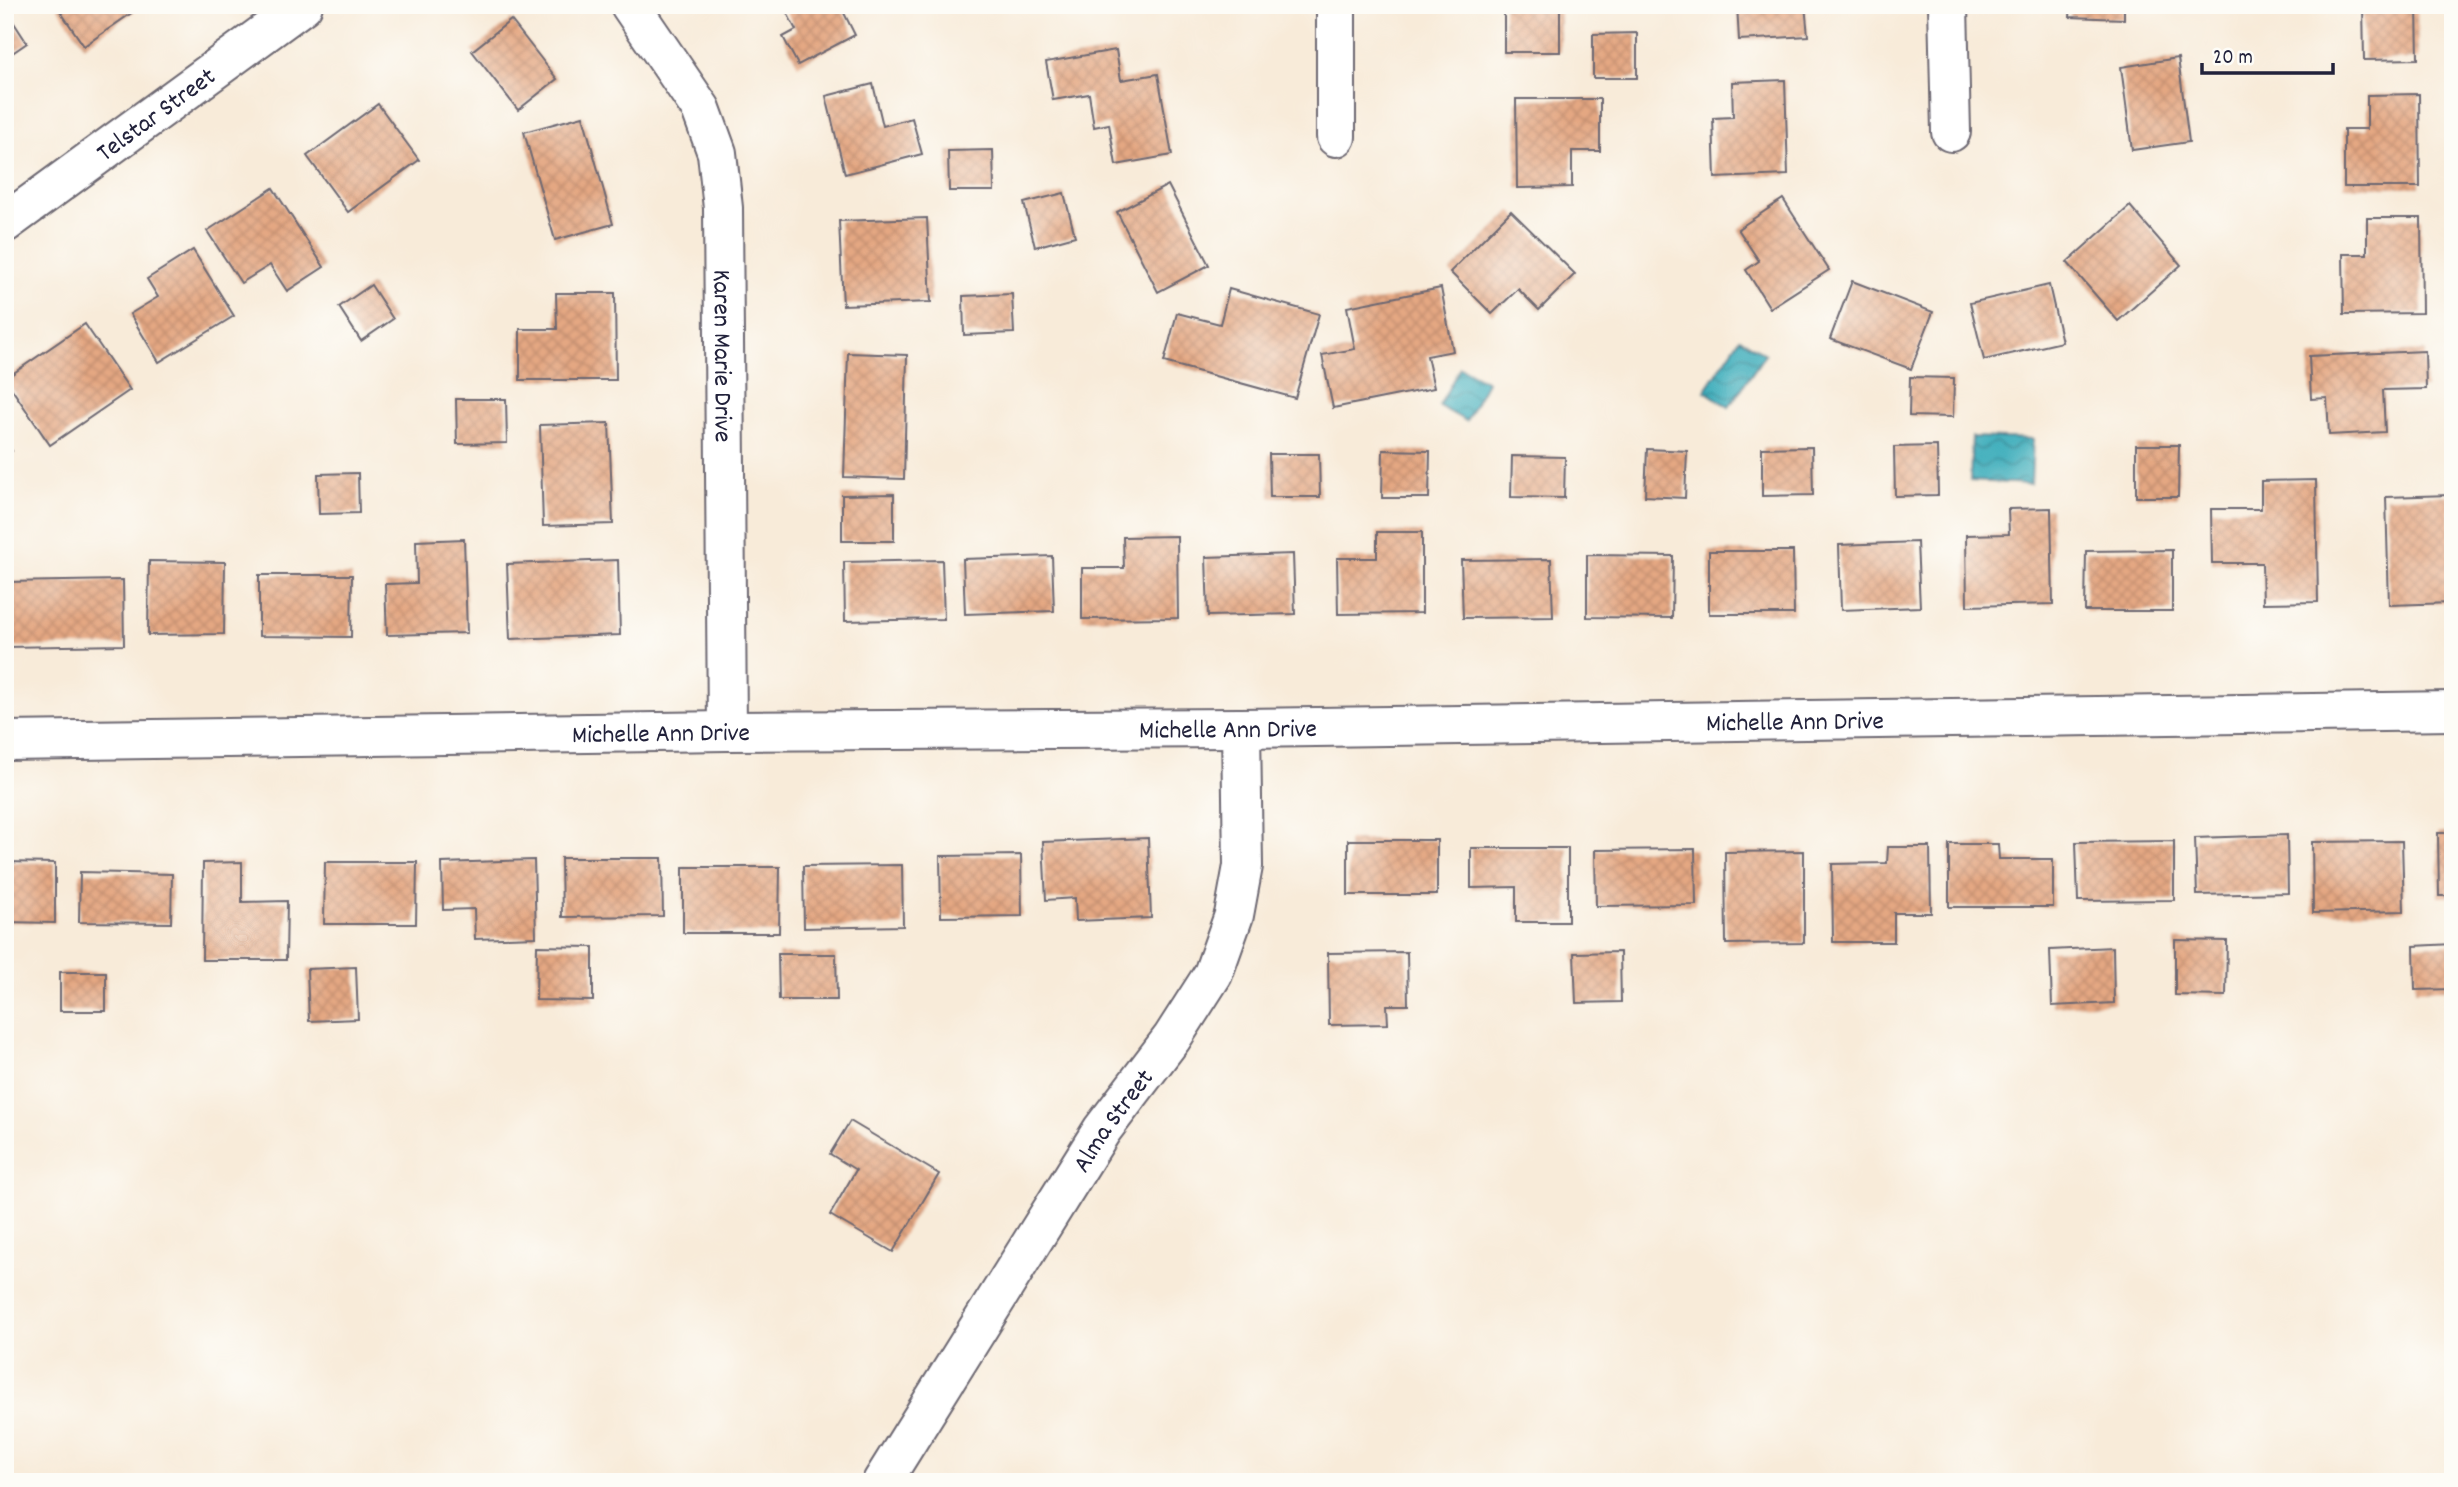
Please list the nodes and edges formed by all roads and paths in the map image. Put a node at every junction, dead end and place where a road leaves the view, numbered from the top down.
1 (303, 5) edge
2 (630, 5) edge
3 (1336, 5) edge
4 (1948, 5) edge
5 (1951, 132) dead end
6 (1336, 137) dead end
7 (5, 223) edge
8 (2453, 711) edge
9 (1241, 728) junction
10 (727, 731) junction
11 (5, 741) edge
12 (882, 1482) edge

1 - 7 street, Telstar Street
2 - 10 street, Karen Marie Drive
3 - 6 street
4 - 5 street
8 - 9 street, Michelle Ann Drive
9 - 10 street, Michelle Ann Drive
9 - 12 street, Alma Street
10 - 11 street, Michelle Ann Drive

